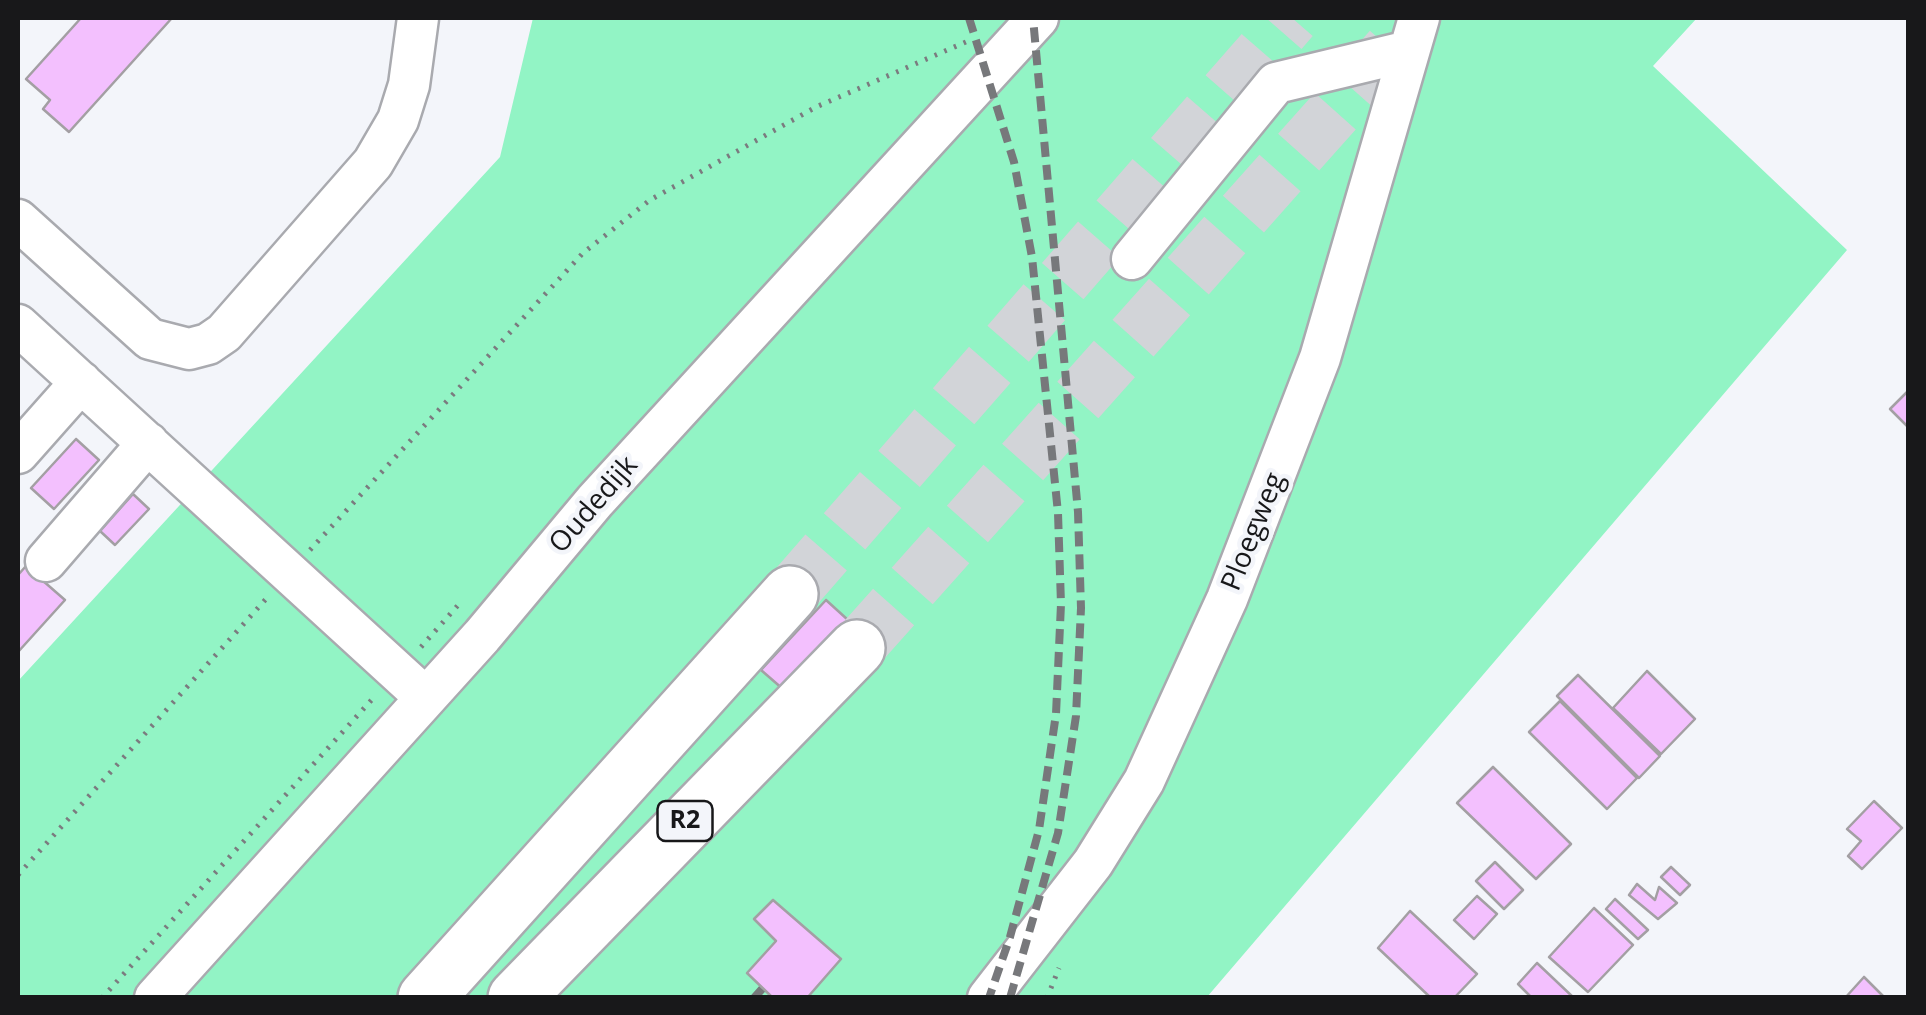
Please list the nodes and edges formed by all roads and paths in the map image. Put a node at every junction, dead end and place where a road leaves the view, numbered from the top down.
1 (418, 18) edge
2 (1031, 25) edge
3 (1414, 34) edge
4 (18, 220) edge
5 (1132, 259) dead end
6 (23, 341) edge
7 (81, 382) junction
8 (148, 443) junction
9 (18, 453) edge
10 (46, 561) dead end
11 (290, 572) junction
12 (790, 594) tunnel mouth
13 (858, 648) tunnel mouth
14 (426, 698) junction
15 (18, 875) edge
16 (155, 998) edge
17 (426, 998) edge
18 (516, 998) edge
19 (988, 998) edge

1 - 4 street
2 - 11 path
2 - 14 street, Oudedijk
3 - 5 street
3 - 19 street, Ploegweg
6 - 7 street
7 - 8 street
7 - 9 street
8 - 10 street
8 - 11 street
11 - 14 street
11 - 15 path
12 - 17 highway, R2
13 - 18 highway, R2
14 - 16 street, Oudedijk

